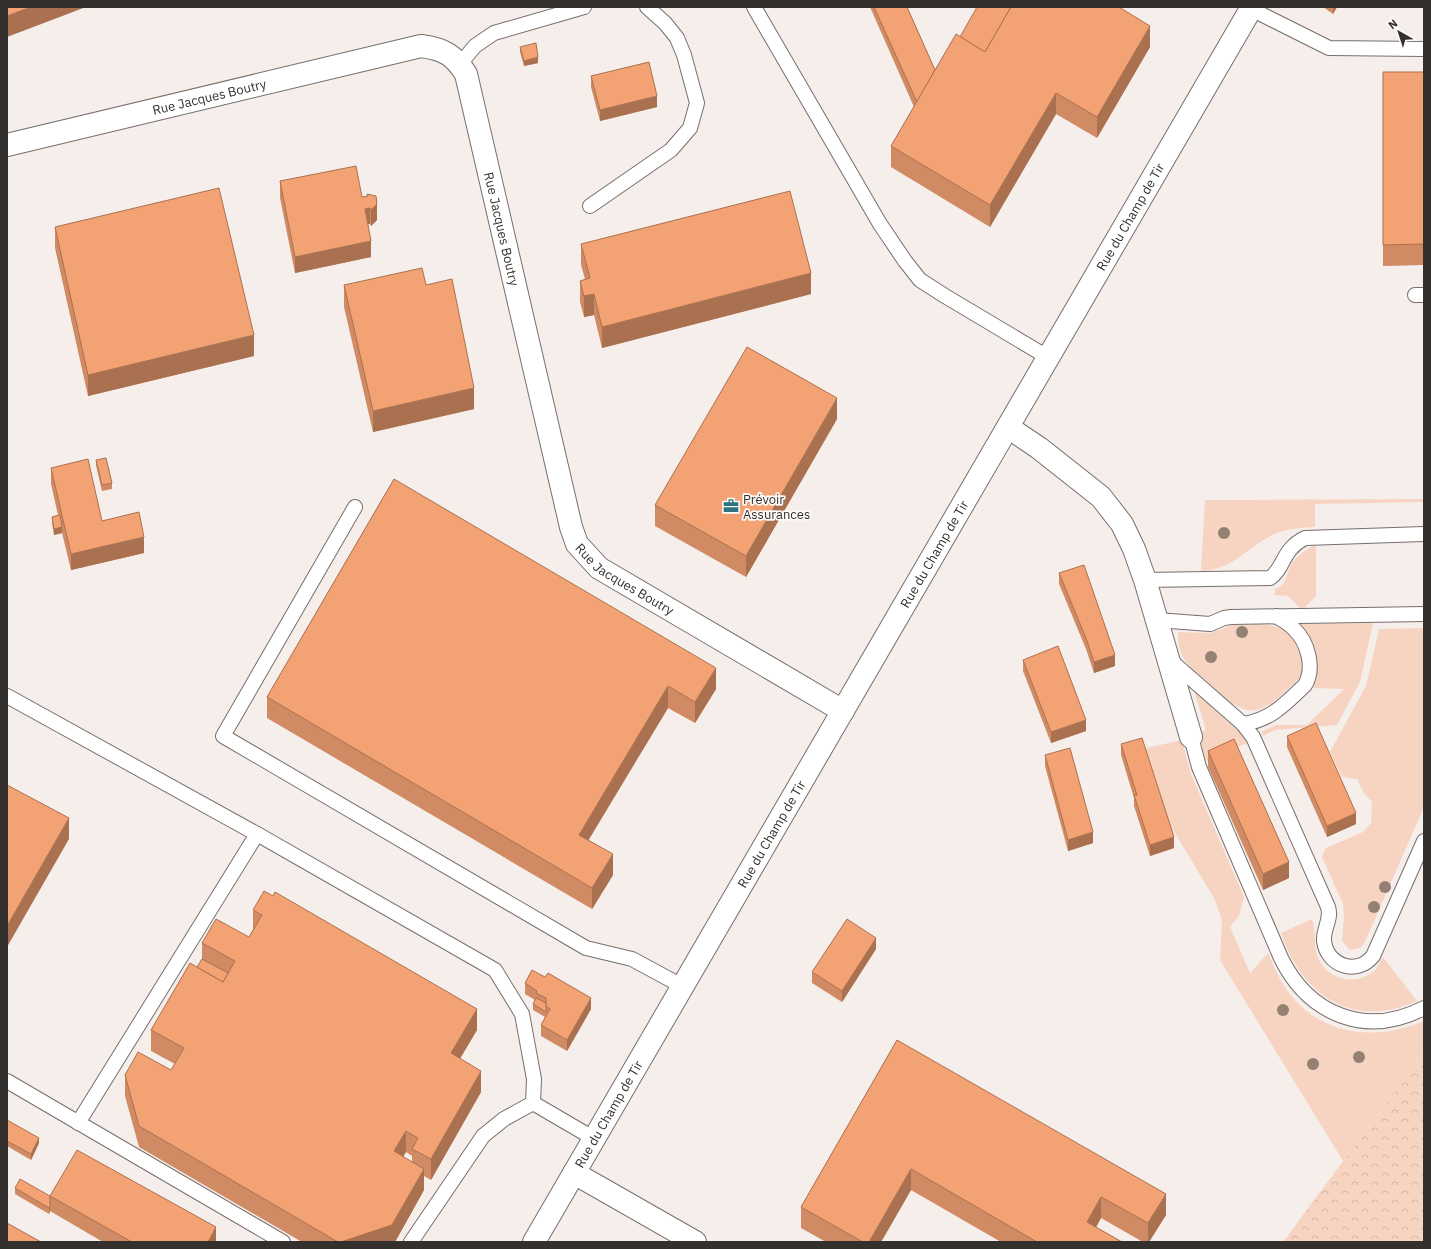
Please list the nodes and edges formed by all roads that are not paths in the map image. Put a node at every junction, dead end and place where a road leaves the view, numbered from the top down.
1 (584, 7) edge
2 (648, 7) edge
3 (754, 7) edge
4 (1252, 8) edge
5 (1424, 49) edge
6 (460, 64) junction
7 (7, 145) edge
8 (590, 206) dead end
9 (1049, 358) junction
10 (1008, 427) junction
11 (355, 507) dead end
12 (1424, 534) edge
13 (1145, 580) junction
14 (1424, 614) edge
15 (1275, 616) junction
16 (1157, 620) junction
17 (1168, 659) junction
18 (7, 696) edge
19 (843, 711) junction
20 (1242, 724) junction
21 (1191, 737) joint
22 (257, 834) junction
23 (1424, 842) edge
24 (682, 986) junction
25 (1424, 1008) edge
26 (7, 1081) edge
27 (533, 1103) junction
28 (78, 1124) junction
29 (594, 1138) junction
30 (574, 1173) junction
31 (283, 1242) edge
32 (411, 1242) edge
33 (534, 1242) edge
34 (695, 1242) edge

1 - 6 lane
2 - 8 lane
3 - 9 lane
4 - 5 lane
4 - 9 street, Rue du Champ de Tir
6 - 7 street, Rue Jacques Boutry
6 - 19 street, Rue Jacques Boutry
9 - 10 street, Rue du Champ de Tir
10 - 13 street
10 - 19 street, Rue du Champ de Tir
11 - 24 lane
12 - 13 lane
13 - 16 street
14 - 15 lane
15 - 16 lane
15 - 20 lane
16 - 17 street
17 - 20 lane
17 - 21 street
18 - 22 lane
19 - 24 street, Rue du Champ de Tir
20 - 23 lane
21 - 25 lane
22 - 27 lane
22 - 28 lane
24 - 29 street, Rue du Champ de Tir
26 - 28 lane
27 - 29 lane
27 - 32 lane
28 - 31 lane
29 - 30 street, Rue du Champ de Tir
30 - 33 street, Rue du Champ de Tir
30 - 34 street

